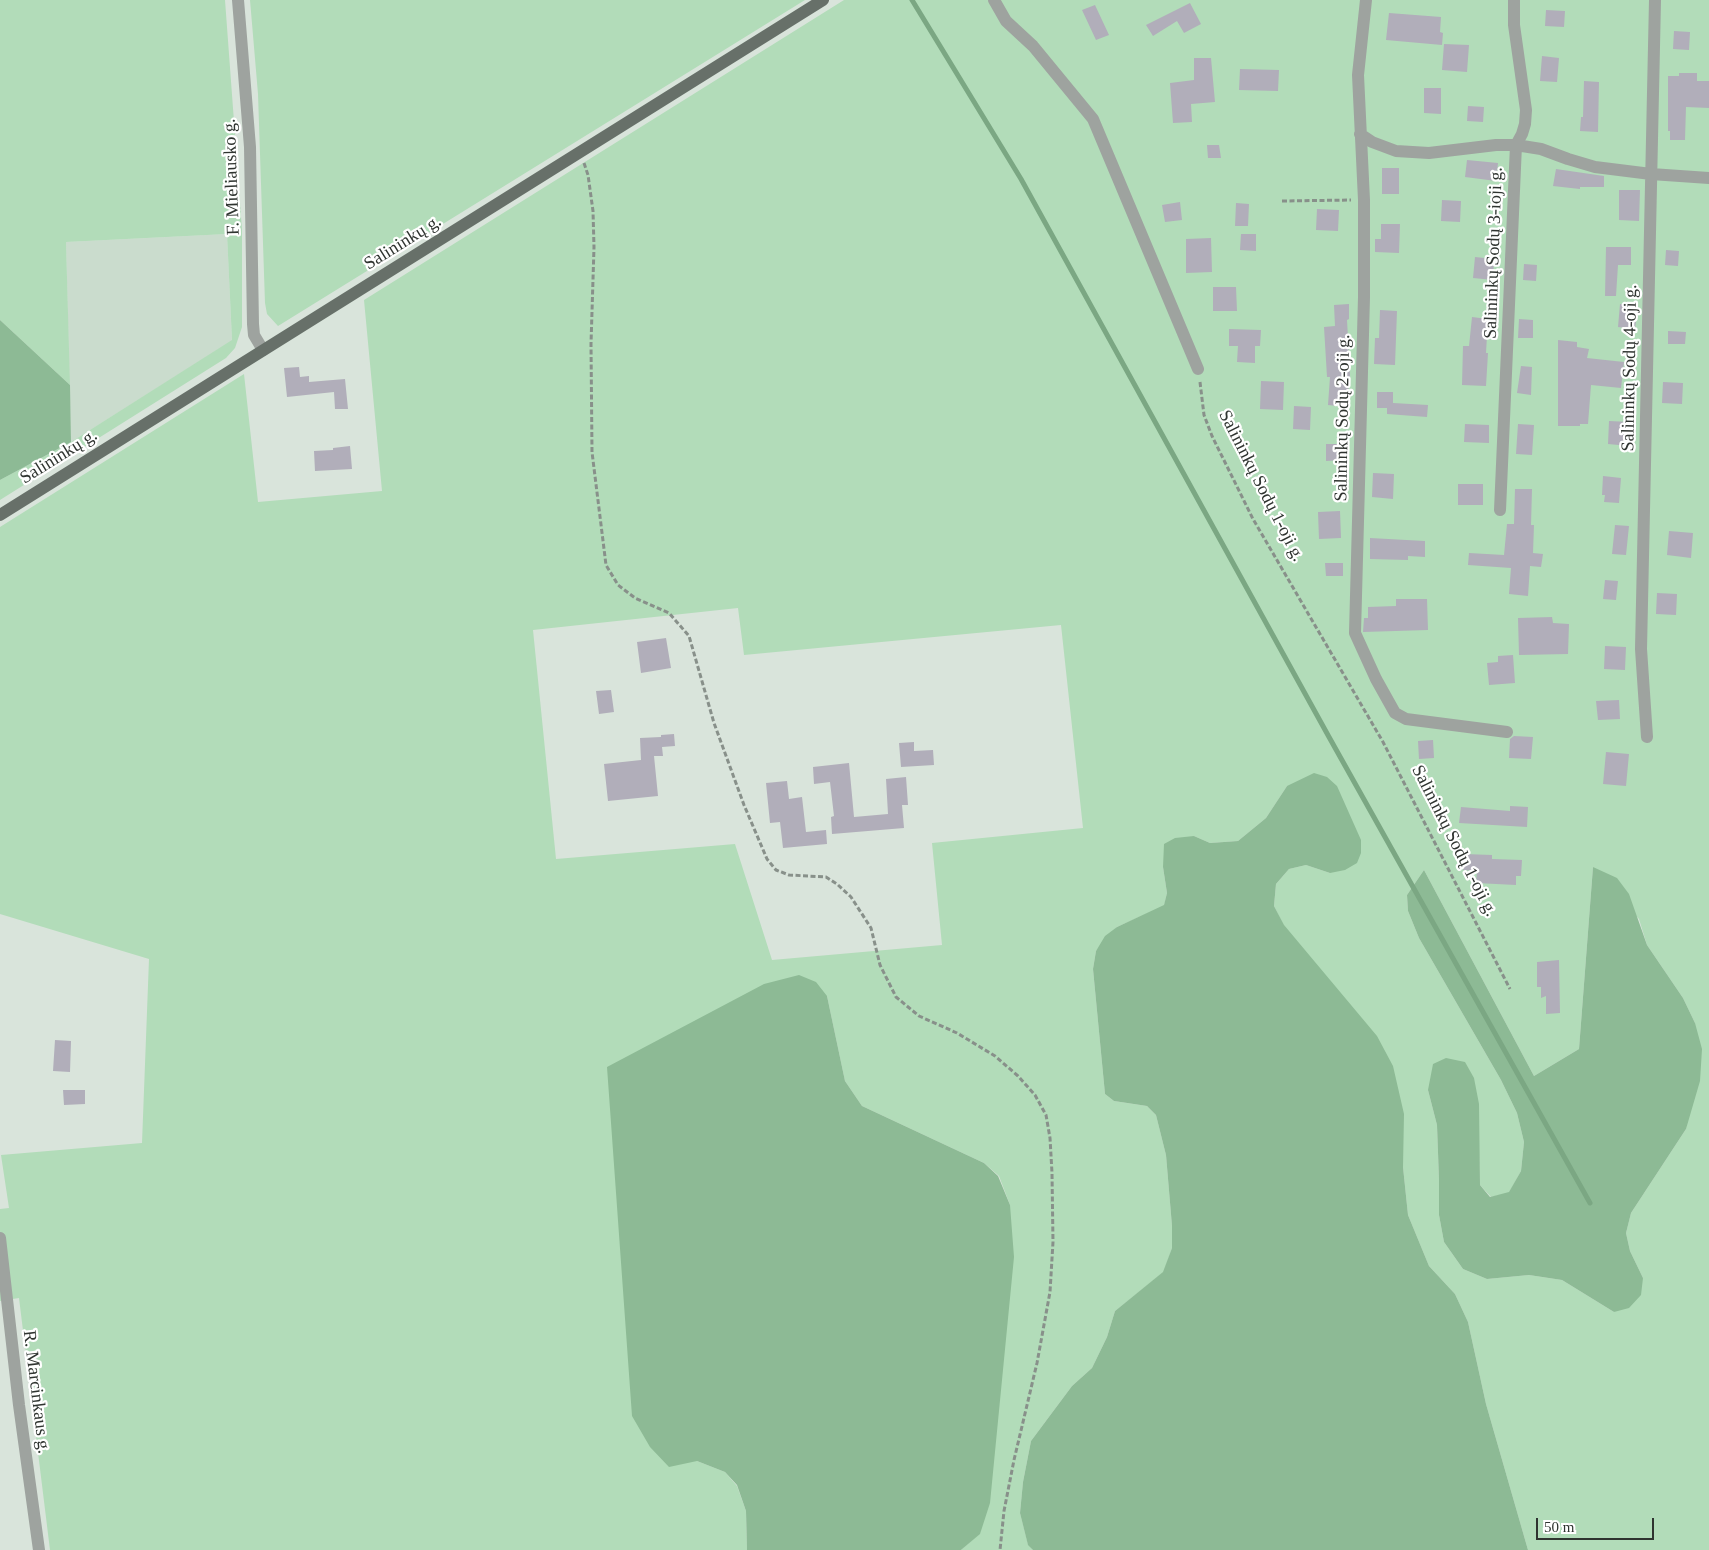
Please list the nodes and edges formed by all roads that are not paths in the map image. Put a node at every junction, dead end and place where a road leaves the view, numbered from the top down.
1 (238, 0) edge
2 (823, 0) edge
3 (994, 0) edge
4 (1366, 0) edge
5 (1514, 0) edge
6 (1655, 0) edge
7 (1360, 134) junction
8 (1516, 145) junction
9 (1651, 174) junction
10 (1709, 178) edge
11 (263, 350) junction
12 (1198, 369) road end
13 (1500, 510) dead end
14 (0, 515) edge
15 (1507, 732) dead end
16 (1647, 737) dead end
17 (0, 1238) edge
18 (39, 1550) edge

1 - 11 street, F. Mieliausko g.
2 - 11 main road, Salininkų g.
3 - 12 street
4 - 7 street, Salininkų Sodų 2-oji g.
5 - 8 street, Salininkų Sodų 3-ioji g.
6 - 9 street, Salininkų Sodų 4-oji g.
7 - 8 street
7 - 15 street, Salininkų Sodų 2-oji g.
8 - 9 street
8 - 13 street, Salininkų Sodų 3-ioji g.
9 - 10 street
9 - 16 street, Salininkų Sodų 4-oji g.
11 - 14 main road, Salininkų g.
17 - 18 street, R. Marcinkaus g.

